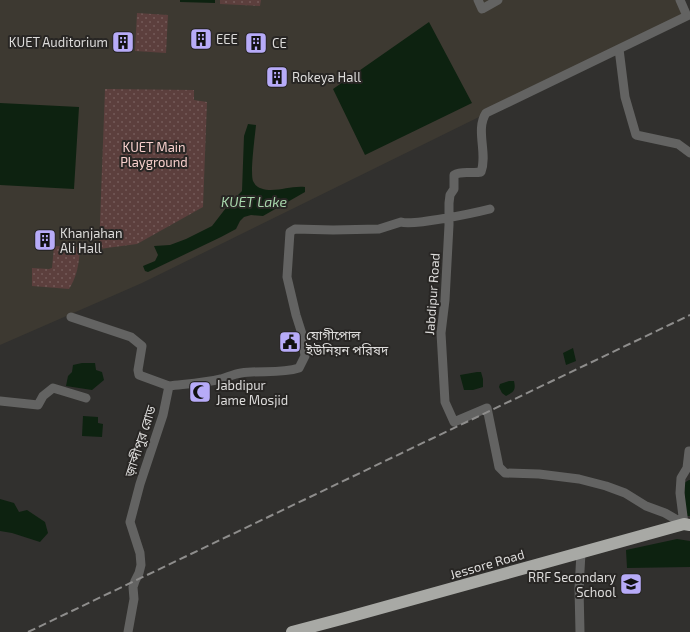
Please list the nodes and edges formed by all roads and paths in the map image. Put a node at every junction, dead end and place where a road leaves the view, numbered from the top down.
1 (478, 0) edge
2 (498, 0) edge
3 (684, 4) edge
4 (619, 49) junction
5 (690, 153) edge
6 (490, 209) dead end
7 (449, 217) junction
8 (71, 317) dead end
9 (169, 386) junction
10 (86, 398) dead end
11 (0, 401) edge
12 (690, 451) edge
13 (687, 524) edge
14 (581, 553) junction
15 (128, 632) edge
16 (292, 632) edge
17 (580, 632) edge

1 - 2 street
3 - 4 street, Jabdipur Road
4 - 5 street
4 - 7 street, Jabdipur Road
6 - 7 street
7 - 9 street
7 - 13 street, Jabdipur Road
8 - 9 street
9 - 15 street, জ়াব্দীপুর রোড
10 - 11 street
12 - 13 street
13 - 14 highway, Jessore Road
14 - 16 highway, Jessore Road
14 - 17 street

